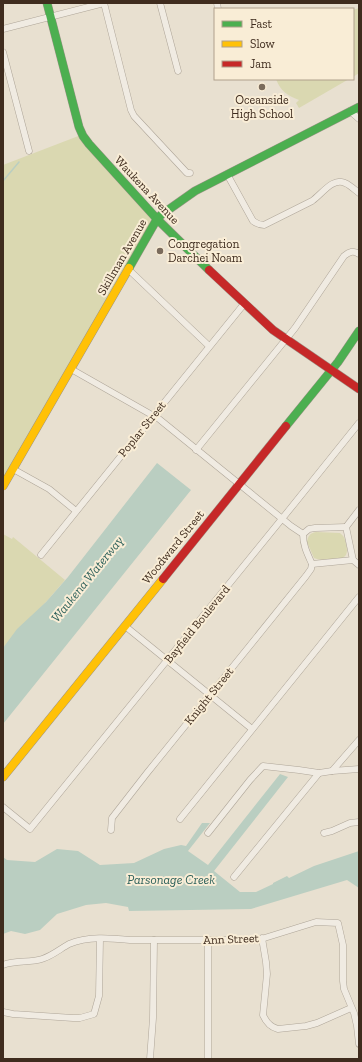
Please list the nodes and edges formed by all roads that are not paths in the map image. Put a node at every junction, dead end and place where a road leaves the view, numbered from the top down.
1 (47, 3) edge
2 (104, 3) edge
3 (160, 3) edge
4 (51, 17) junction
5 (3, 29) edge
6 (3, 52) edge
7 (178, 71) dead end
8 (359, 107) edge
9 (350, 111) junction
10 (359, 119) edge
11 (29, 151) dead end
12 (190, 173) dead end
13 (227, 174) junction
14 (359, 193) edge
15 (157, 219) junction
16 (359, 254) edge
17 (128, 269) junction
18 (244, 304) junction
19 (359, 331) edge
20 (286, 339) junction
21 (210, 346) junction
22 (71, 369) junction
23 (331, 370) junction
24 (359, 389) edge
25 (153, 416) junction
26 (359, 423) edge
27 (196, 450) junction
28 (13, 469) junction
29 (239, 484) junction
30 (3, 486) edge
31 (359, 510) edge
32 (76, 511) junction
33 (282, 519) junction
34 (346, 527) junction
35 (303, 534) junction
36 (41, 555) dead end
37 (353, 560) junction
38 (312, 564) junction
39 (359, 565) edge
40 (359, 597) edge
41 (125, 626) junction
42 (167, 660) junction
43 (210, 695) junction
44 (252, 729) junction
45 (359, 740) edge
46 (359, 769) edge
47 (332, 772) junction
48 (319, 773) junction
49 (3, 777) edge
50 (3, 807) edge
51 (180, 819) dead end
52 (359, 822) edge
53 (111, 830) dead end
54 (208, 833) dead end
55 (324, 833) dead end
56 (234, 877) dead end
57 (262, 938) junction
58 (100, 939) junction
59 (154, 940) junction
60 (208, 940) junction
61 (3, 965) edge
62 (351, 1008) junction
63 (3, 1012) edge
64 (359, 1044) edge
65 (150, 1059) edge
66 (208, 1059) edge

1 - 4 street, Waukena Avenue
2 - 4 street
2 - 12 street
3 - 7 street
4 - 5 street
4 - 15 street, Waukena Avenue
6 - 11 street
8 - 9 street, Skillman Avenue
9 - 10 street
9 - 13 street, Skillman Avenue
13 - 14 street
13 - 15 street, Skillman Avenue
15 - 17 street, Skillman Avenue
15 - 18 street, Waukena Avenue
16 - 20 street
17 - 21 street
17 - 22 street, Skillman Avenue
18 - 20 street, Waukena Avenue
18 - 21 street, Poplar Street
19 - 23 street, Woodward Street
20 - 23 street, Waukena Avenue
20 - 27 street
21 - 25 street, Poplar Street
22 - 25 street
22 - 28 street, Skillman Avenue
23 - 24 street, Waukena Avenue
23 - 29 street, Woodward Street
25 - 27 street
25 - 32 street, Poplar Street
26 - 33 street, Bayfield Boulevard
27 - 29 street
28 - 30 street, Skillman Avenue
28 - 32 street
29 - 33 street
29 - 41 street, Woodward Street
31 - 34 street
32 - 36 street, Poplar Street
33 - 35 street
33 - 42 street, Bayfield Boulevard
34 - 35 street
34 - 37 street
35 - 38 street
37 - 38 street
37 - 39 street
38 - 43 street, Knight Street
40 - 44 street
41 - 42 street
41 - 49 street, Woodward Street
42 - 43 street
42 - 50 street, Bayfield Boulevard
43 - 44 street
43 - 53 street, Knight Street
44 - 51 street
45 - 47 street
46 - 47 street
47 - 48 street
48 - 54 street
48 - 56 street
52 - 55 street
57 - 60 street, Ann Street
57 - 62 street, Ann Street
57 - 62 street
58 - 59 street, Ann Street
58 - 61 street, Ann Street
58 - 63 street
59 - 60 street, Ann Street
59 - 65 street
60 - 66 street
62 - 64 street, Ann Street

